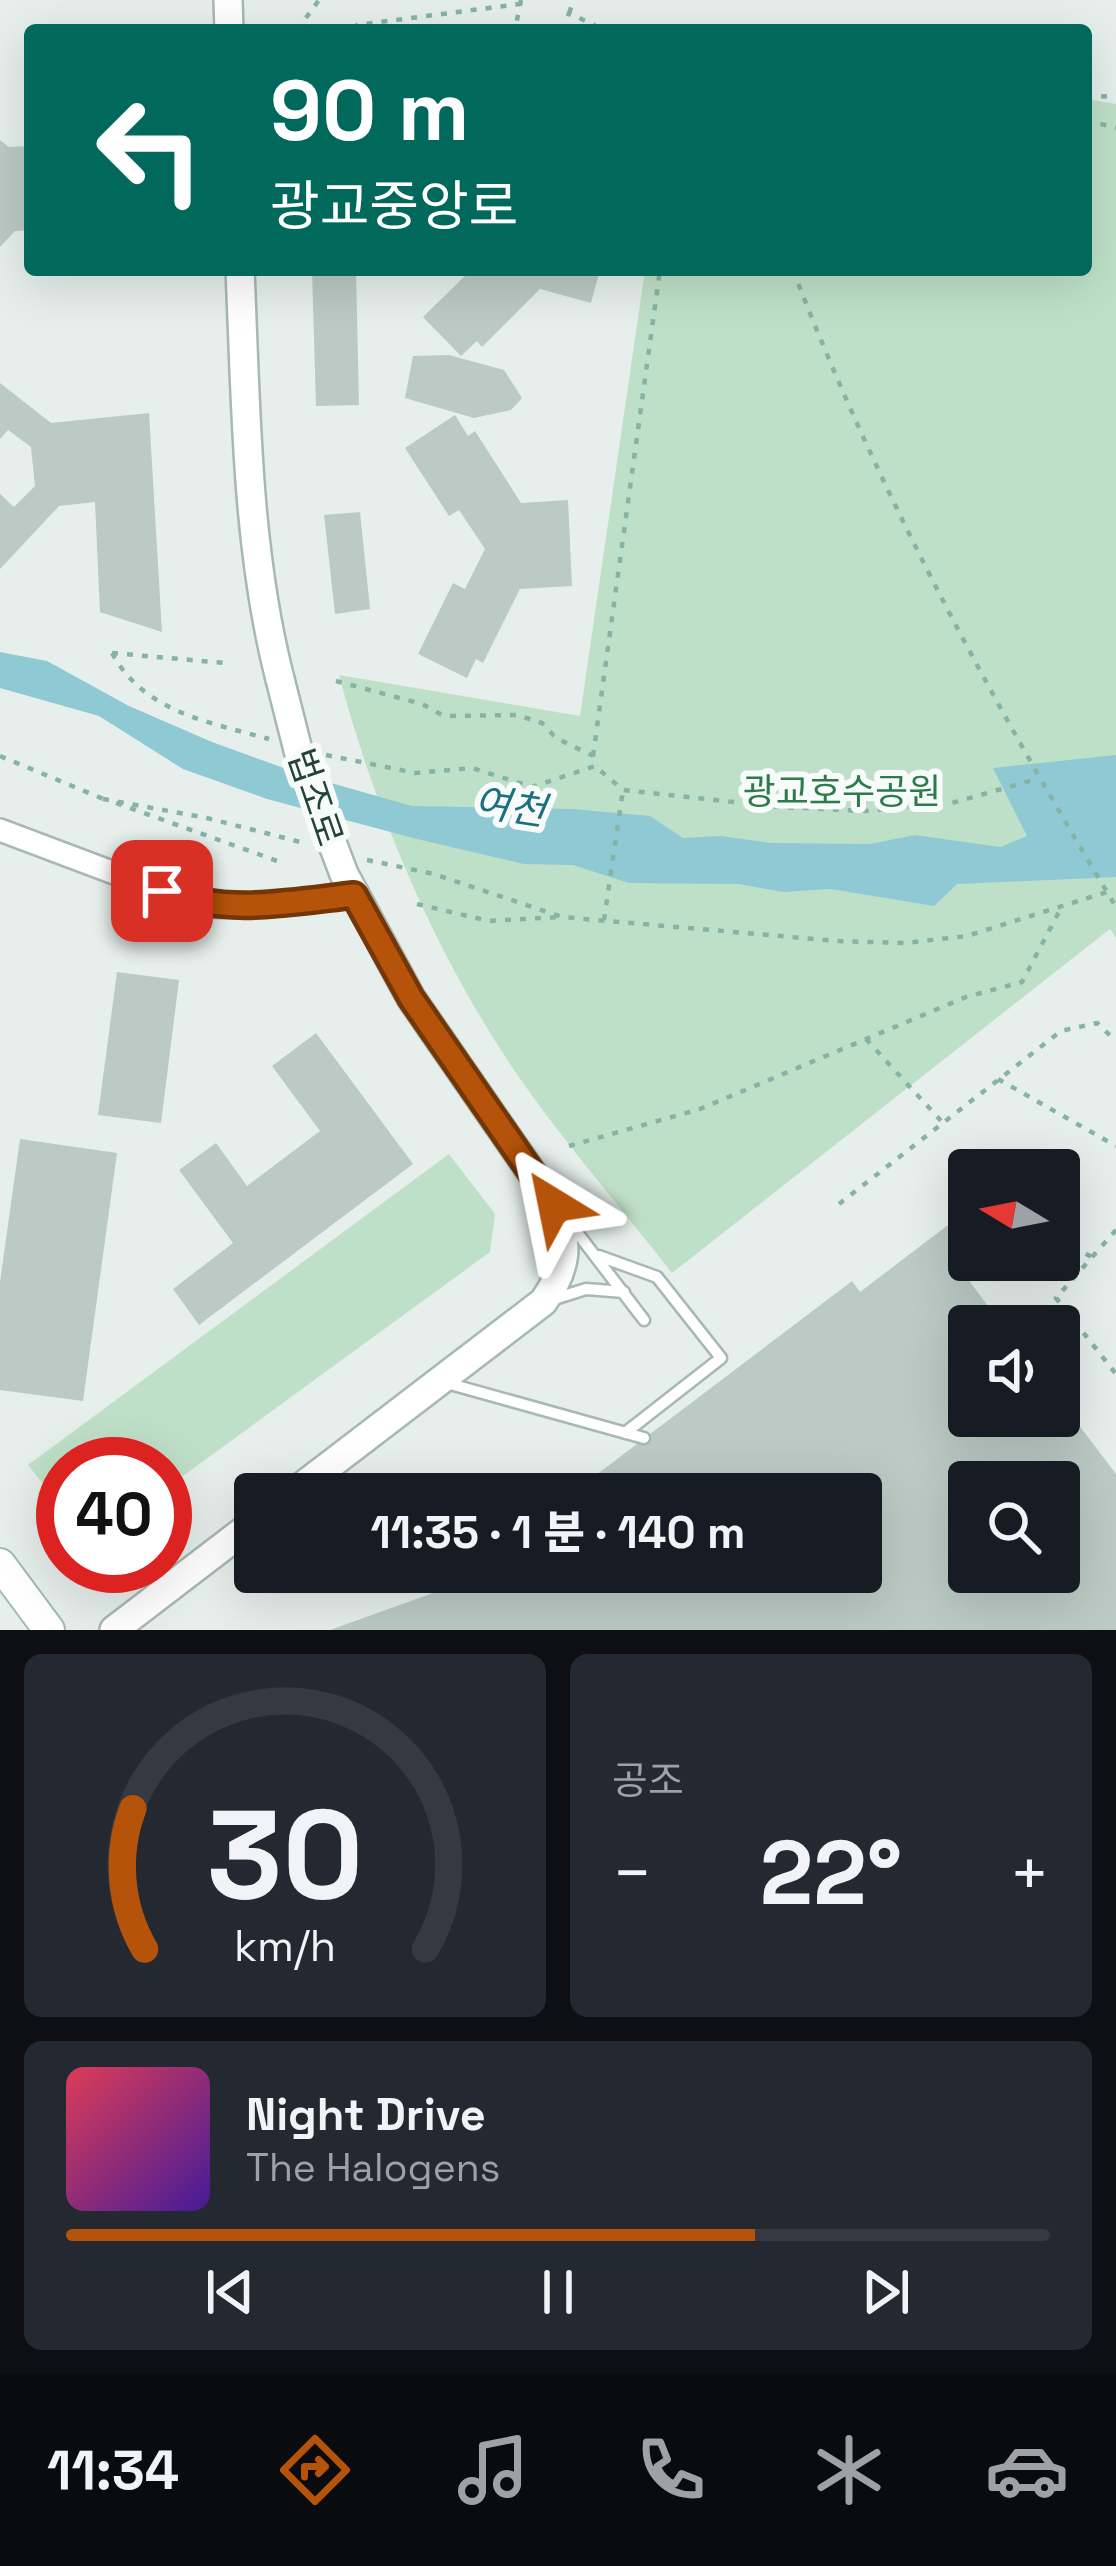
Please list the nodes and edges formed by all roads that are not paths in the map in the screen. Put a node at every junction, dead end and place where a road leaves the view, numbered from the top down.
1 (240, 276) edge
2 (0, 830) edge
3 (352, 876) junction
4 (554, 1205) junction
5 (599, 1256) junction
6 (624, 1292) junction
7 (543, 1303) junction
8 (644, 1320) dead end
9 (440, 1381) junction
10 (625, 1433) junction
11 (644, 1438) dead end
12 (320, 1473) edge
13 (234, 1538) edge
14 (0, 1564) edge
15 (49, 1630) edge
16 (114, 1630) edge

1 - 3 street, 법조로, bridge
2 - 3 street
3 - 4 street, 법조로
4 - 5 lane
4 - 7 street, 법조로
5 - 6 lane
5 - 10 lane
6 - 7 lane
6 - 8 lane
7 - 9 street, 법조로
9 - 10 lane
9 - 12 street, 법조로
10 - 11 lane
13 - 16 street
14 - 15 main road

